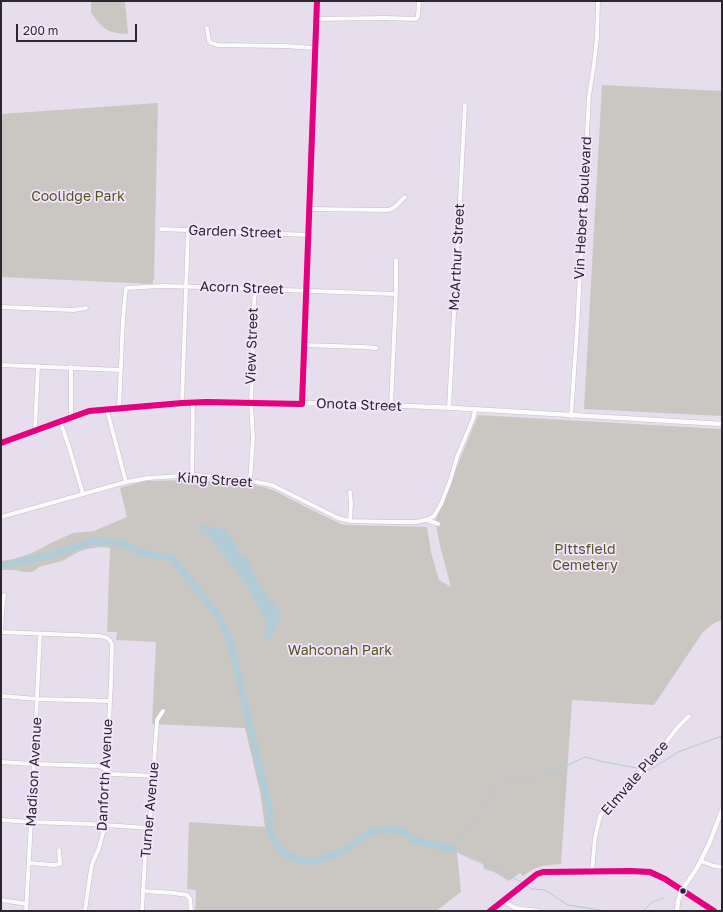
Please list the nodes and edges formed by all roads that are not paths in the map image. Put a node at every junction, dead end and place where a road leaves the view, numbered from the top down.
1 (317, 1) edge
2 (598, 1) edge
3 (418, 2) dead end
4 (316, 19) junction
5 (207, 28) dead end
6 (315, 48) junction
7 (465, 105) dead end
8 (405, 197) dead end
9 (309, 209) junction
10 (161, 229) dead end
11 (188, 231) junction
12 (308, 235) junction
13 (396, 260) dead end
14 (187, 286) junction
15 (255, 289) junction
16 (306, 290) junction
17 (396, 294) junction
18 (1, 307) edge
19 (86, 308) dead end
20 (304, 345) junction
21 (376, 348) dead end
22 (1, 365) edge
23 (38, 366) junction
24 (71, 367) junction
25 (121, 370) junction
26 (182, 403) junction
27 (193, 403) junction
28 (251, 403) junction
29 (302, 404) junction
30 (391, 406) junction
31 (119, 408) junction
32 (448, 408) junction
33 (107, 410) junction
34 (475, 410) junction
35 (571, 416) junction
36 (70, 417) junction
37 (60, 421) junction
38 (722, 424) edge
39 (35, 430) junction
40 (1, 443) edge
41 (192, 476) junction
42 (250, 481) junction
43 (126, 482) junction
44 (350, 492) dead end
45 (83, 494) junction
46 (1, 517) edge
47 (426, 520) junction
48 (350, 521) junction
49 (438, 524) dead end
50 (4, 596) dead end
51 (1, 632) edge
52 (40, 634) junction
53 (1, 696) edge
54 (37, 699) junction
55 (110, 701) junction
56 (163, 711) dead end
57 (689, 716) dead end
58 (1, 762) edge
59 (34, 764) junction
60 (106, 769) junction
61 (153, 776) junction
62 (722, 810) edge
63 (1, 820) edge
64 (32, 822) junction
65 (104, 825) junction
66 (149, 828) junction
67 (59, 850) dead end
68 (701, 861) junction
69 (29, 863) junction
70 (722, 867) edge
71 (592, 871) junction
72 (682, 890) junction
73 (143, 891) junction
74 (1, 900) edge
75 (504, 900) junction
76 (27, 904) junction
77 (26, 911) edge
78 (85, 911) edge
79 (142, 911) edge
80 (191, 911) edge
81 (490, 911) edge
82 (538, 911) edge
83 (677, 911) edge
84 (714, 911) edge

1 - 4 street
2 - 35 street, Vin Hebert Boulevard
3 - 4 street
4 - 6 street
5 - 6 street
6 - 9 street
7 - 32 street, McArthur Street
8 - 9 street
9 - 12 street
10 - 11 street, Garden Street
11 - 12 street, Garden Street
11 - 14 street
12 - 16 street
13 - 17 street
14 - 15 street, Acorn Street
14 - 25 street, Acorn Street
14 - 26 street
15 - 16 street, Acorn Street
15 - 28 street, View Street
16 - 17 street, Acorn Street
16 - 20 street
17 - 30 street
18 - 19 street
20 - 21 street
20 - 29 street
22 - 23 street
23 - 24 street
23 - 39 street
24 - 25 street
24 - 36 street
25 - 31 street
26 - 27 street, Onota Street
26 - 31 street, Onota Street
27 - 28 street, Onota Street
27 - 41 street
28 - 29 street, Onota Street
28 - 42 street, View Street
29 - 30 street, Onota Street
30 - 32 street, Onota Street
31 - 33 street, Onota Street
32 - 34 street, Onota Street
33 - 36 street, Onota Street
33 - 43 street
34 - 35 street, Onota Street
34 - 47 street
35 - 38 street, Onota Street
36 - 37 street, Onota Street
37 - 39 street, Onota Street
37 - 45 street
39 - 40 street, Onota Street
41 - 42 street, King Street
41 - 43 street, King Street
42 - 48 street, King Street
43 - 45 street, King Street
44 - 48 street
45 - 46 street, King Street
47 - 48 street, King Street
47 - 49 street
50 - 51 street
51 - 52 street
52 - 54 street, Madison Avenue
52 - 55 street, Danforth Avenue
53 - 54 street
54 - 55 street
54 - 59 street, Madison Avenue
55 - 60 street, Danforth Avenue
56 - 61 street, Turner Avenue
57 - 71 street, Elmvale Place
58 - 59 street
59 - 60 street
59 - 64 street, Madison Avenue
60 - 61 street
60 - 65 street, Danforth Avenue
61 - 66 street, Turner Avenue
62 - 68 street
63 - 64 street
64 - 65 street
64 - 69 street, Madison Avenue
65 - 66 street
65 - 78 street, Danforth Avenue
66 - 73 street, Turner Avenue
67 - 69 street
68 - 70 street
68 - 72 street
69 - 76 street, Madison Avenue
71 - 72 street
71 - 75 street
72 - 83 street
72 - 84 street
73 - 79 street, Turner Avenue
73 - 80 street
74 - 76 street
75 - 81 street
75 - 82 street
76 - 77 street, Madison Avenue

